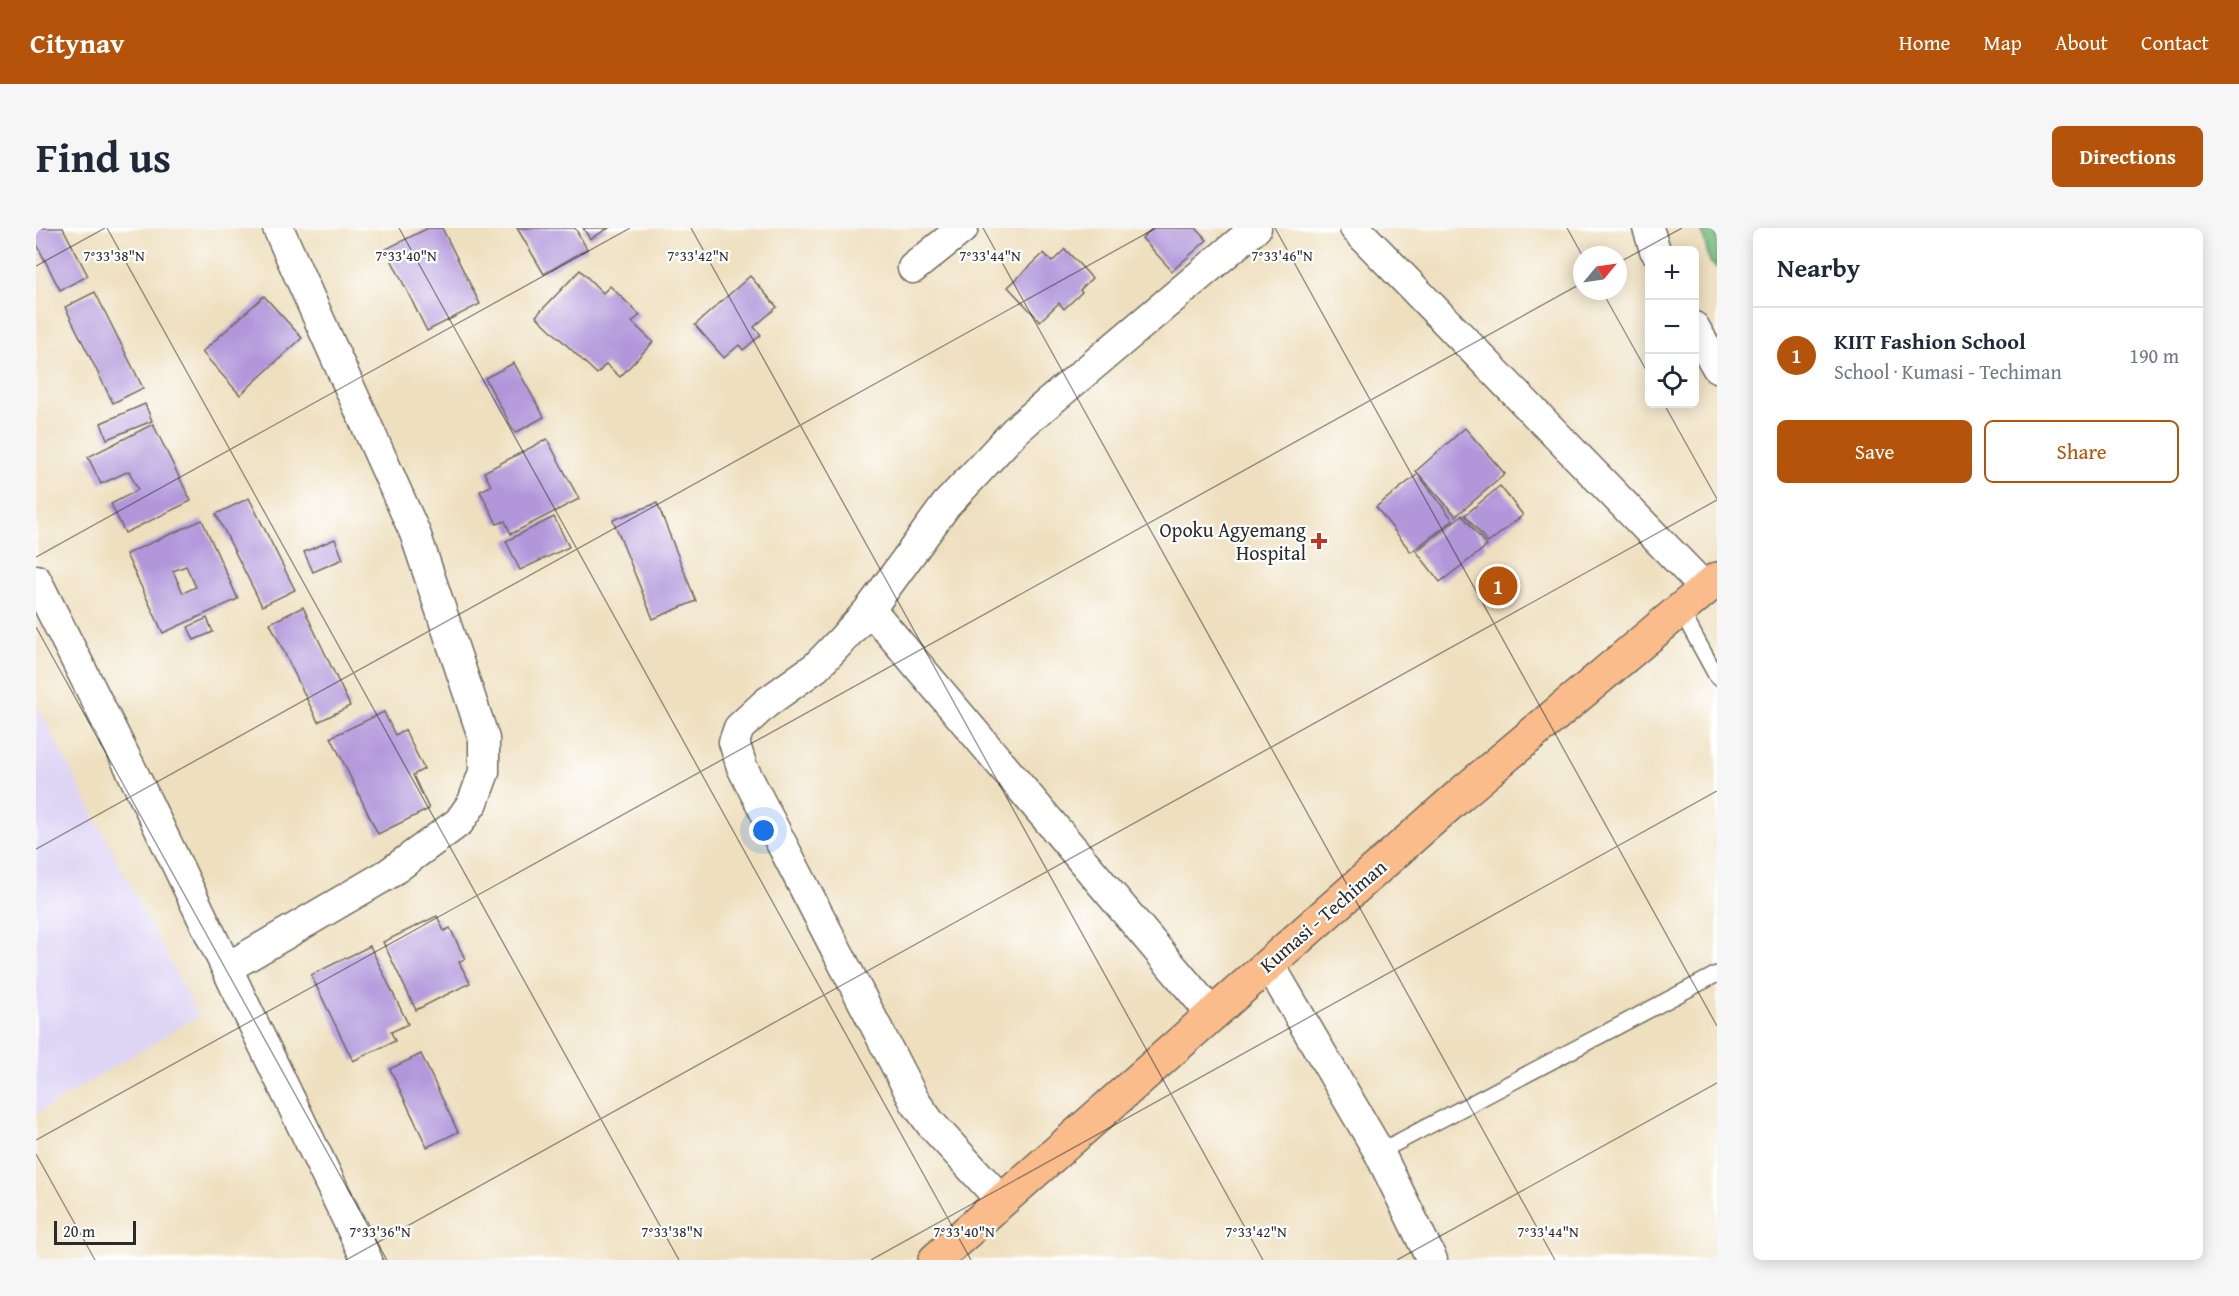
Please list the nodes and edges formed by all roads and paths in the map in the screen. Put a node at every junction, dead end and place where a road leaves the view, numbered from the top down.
1 (278, 228) edge
2 (963, 228) edge
3 (1256, 228) edge
4 (1355, 228) edge
5 (1648, 228) edge
6 (1654, 246) edge
7 (913, 268) dead end
8 (1699, 334) edge
9 (1717, 367) edge
10 (36, 580) edge
11 (1711, 584) edge
12 (870, 609) junction
13 (1680, 609) junction
14 (1717, 677) edge
15 (1269, 964) junction
16 (227, 968) junction
17 (1717, 974) edge
18 (1212, 1014) junction
19 (1379, 1152) junction
20 (1002, 1201) junction
21 (367, 1260) edge
22 (935, 1260) edge
23 (1432, 1260) edge

1 - 16 street
2 - 7 street
3 - 12 street
4 - 11 street
5 - 6 street
8 - 9 street
10 - 16 street
11 - 13 highway, Kumasi - Techiman
12 - 18 street
12 - 20 street
13 - 14 lane
13 - 15 highway, Kumasi - Techiman
15 - 18 highway, Kumasi - Techiman
15 - 19 street
16 - 21 street
17 - 19 lane
18 - 20 highway, Kumasi - Techiman
19 - 23 street
20 - 22 highway, Kumasi - Techiman

